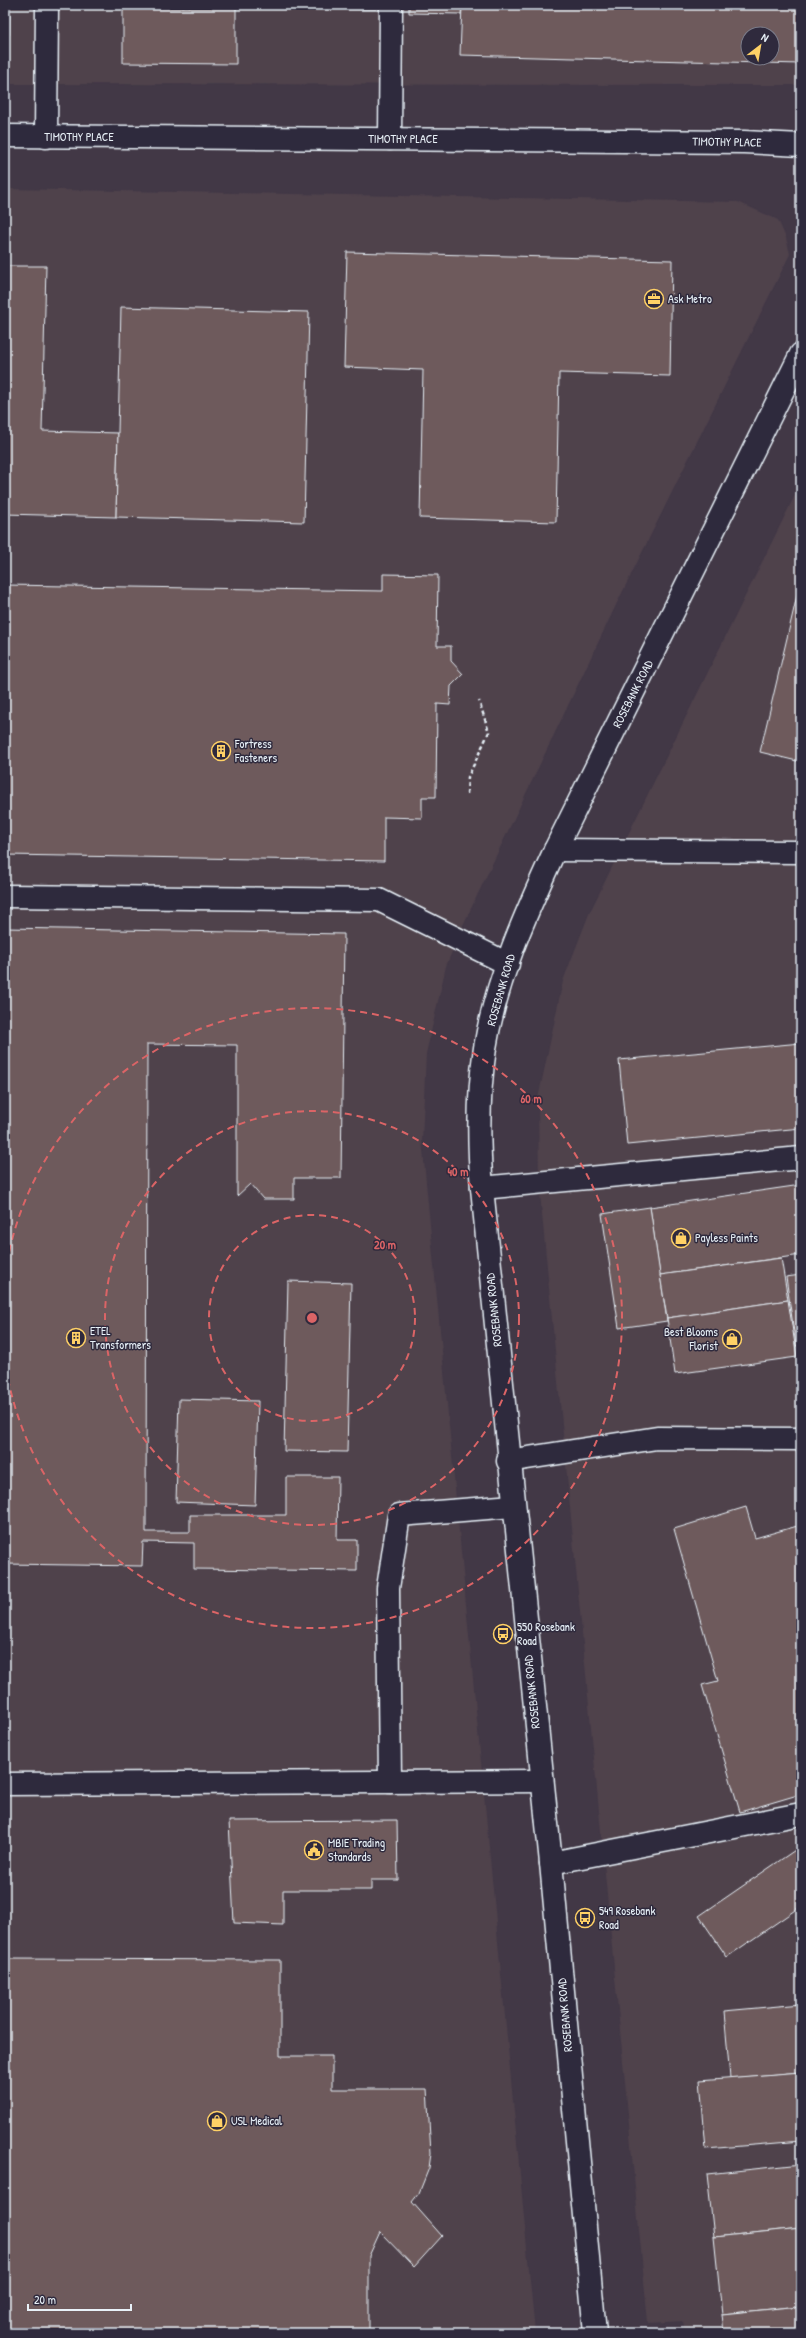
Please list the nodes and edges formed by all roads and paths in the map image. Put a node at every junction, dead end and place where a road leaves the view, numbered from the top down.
1 (47, 5) edge
2 (391, 5) edge
3 (5, 136) edge
4 (46, 137) junction
5 (390, 139) junction
6 (801, 145) edge
7 (801, 354) edge
8 (479, 701) dead end
9 (467, 794) dead end
10 (554, 850) junction
11 (801, 852) edge
12 (5, 896) edge
13 (508, 964) junction
14 (801, 1158) edge
15 (482, 1188) junction
16 (801, 1439) edge
17 (508, 1462) junction
18 (513, 1506) junction
19 (542, 1781) junction
20 (390, 1782) junction
21 (5, 1784) edge
22 (801, 1814) edge
23 (551, 1863) junction
24 (595, 2333) edge

1 - 4 main road
2 - 5 main road
3 - 4 main road, TIMOTHY PLACE
4 - 5 main road, TIMOTHY PLACE
5 - 6 main road, TIMOTHY PLACE
7 - 10 main road, ROSEBANK ROAD
8 - 9 path
10 - 11 main road
10 - 13 main road, ROSEBANK ROAD
12 - 13 main road
13 - 15 main road, ROSEBANK ROAD
14 - 15 main road
15 - 17 main road, ROSEBANK ROAD
16 - 17 main road
17 - 18 main road, ROSEBANK ROAD
18 - 19 main road, ROSEBANK ROAD
18 - 20 main road
19 - 20 main road
19 - 23 main road, ROSEBANK ROAD
20 - 21 main road
22 - 23 main road
23 - 24 main road, ROSEBANK ROAD

